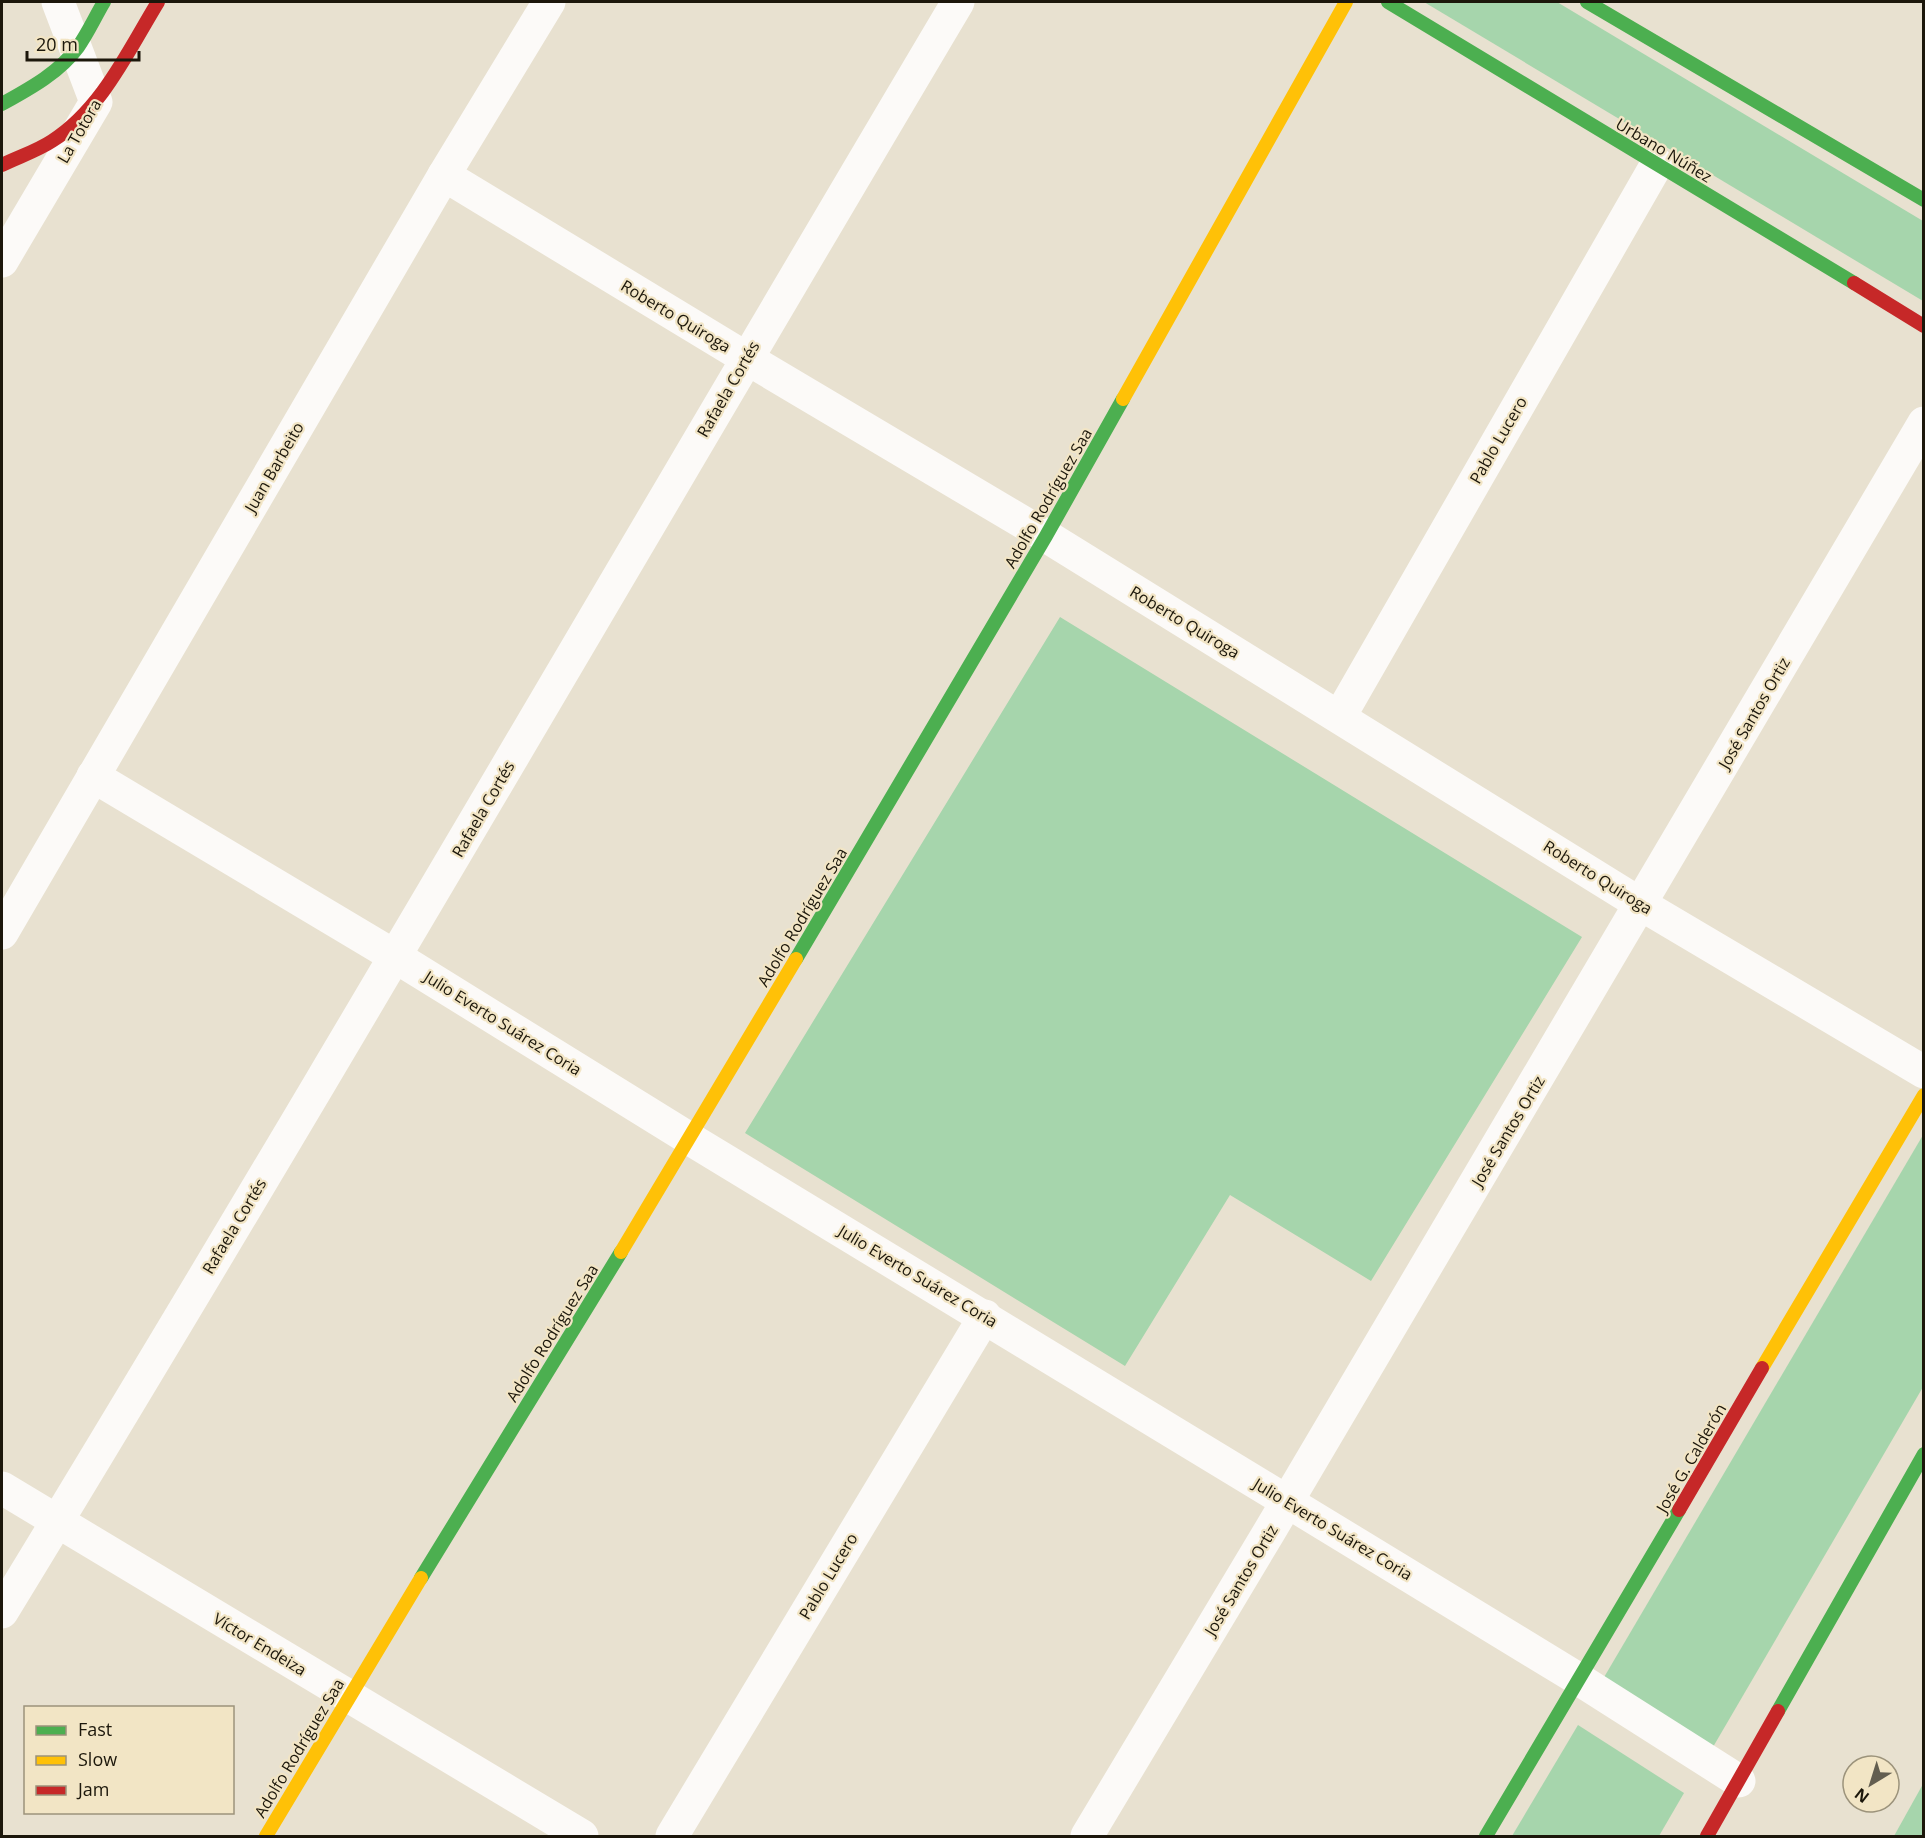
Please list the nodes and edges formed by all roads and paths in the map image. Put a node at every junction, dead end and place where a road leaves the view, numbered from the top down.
1 (58, 2) edge
2 (104, 2) edge
3 (158, 2) edge
4 (549, 2) edge
5 (958, 2) edge
6 (1346, 2) edge
7 (1388, 2) edge
8 (1587, 2) edge
9 (76, 50) junction
10 (96, 102) junction
11 (2, 104) edge
12 (1657, 164) junction
13 (2, 165) edge
14 (444, 175) junction
15 (1923, 200) edge
16 (2, 261) edge
17 (1923, 326) edge
18 (746, 358) junction
19 (1923, 423) edge
20 (1046, 536) junction
21 (1340, 716) junction
22 (93, 776) junction
23 (1642, 904) junction
24 (2, 933) edge
25 (396, 957) junction
26 (1923, 1072) edge
27 (1923, 1095) edge
28 (690, 1139) junction
29 (985, 1316) junction
30 (1923, 1454) edge
31 (2, 1488) edge
32 (1288, 1502) junction
33 (56, 1522) junction
34 (2, 1612) edge
35 (1580, 1680) junction
36 (348, 1697) junction
37 (1739, 1781) junction
38 (266, 1836) edge
39 (582, 1836) edge
40 (672, 1836) edge
41 (1087, 1836) edge
42 (1486, 1836) edge
43 (1707, 1836) edge

1 - 9 street
2 - 9 street
3 - 10 street, La Totora
4 - 14 street, Juan Barbeito
5 - 18 street, Rafaela Cortés
6 - 20 street, Adolfo Rodríguez Saa
7 - 12 street, Urbano Núñez
8 - 15 street
9 - 10 street
9 - 11 street
10 - 13 street
10 - 16 street, La Totora
12 - 17 street, Urbano Núñez
12 - 21 street, Pablo Lucero
14 - 18 street, Roberto Quiroga
14 - 22 street, Juan Barbeito
18 - 20 street, Roberto Quiroga
18 - 25 street, Rafaela Cortés
19 - 23 street, José Santos Ortiz
20 - 21 street, Roberto Quiroga
20 - 28 street, Adolfo Rodríguez Saa
21 - 23 street, Roberto Quiroga
22 - 24 street, Juan Barbeito
22 - 25 street, Julio Everto Suárez Coria
23 - 26 street, Roberto Quiroga
23 - 32 street, José Santos Ortiz
25 - 28 street, Julio Everto Suárez Coria
25 - 33 street, Rafaela Cortés
27 - 35 street, José G. Calderón
28 - 29 street, Julio Everto Suárez Coria
28 - 36 street, Adolfo Rodríguez Saa
29 - 32 street, Julio Everto Suárez Coria
29 - 40 street, Pablo Lucero
30 - 37 street
31 - 33 street, Víctor Endeiza
32 - 35 street, Julio Everto Suárez Coria
32 - 41 street, José Santos Ortiz
33 - 34 street, Rafaela Cortés
33 - 36 street, Víctor Endeiza
35 - 37 street, Julio Everto Suárez Coria
35 - 42 street, José G. Calderón
36 - 38 street, Adolfo Rodríguez Saa
36 - 39 street, Víctor Endeiza
37 - 43 street

